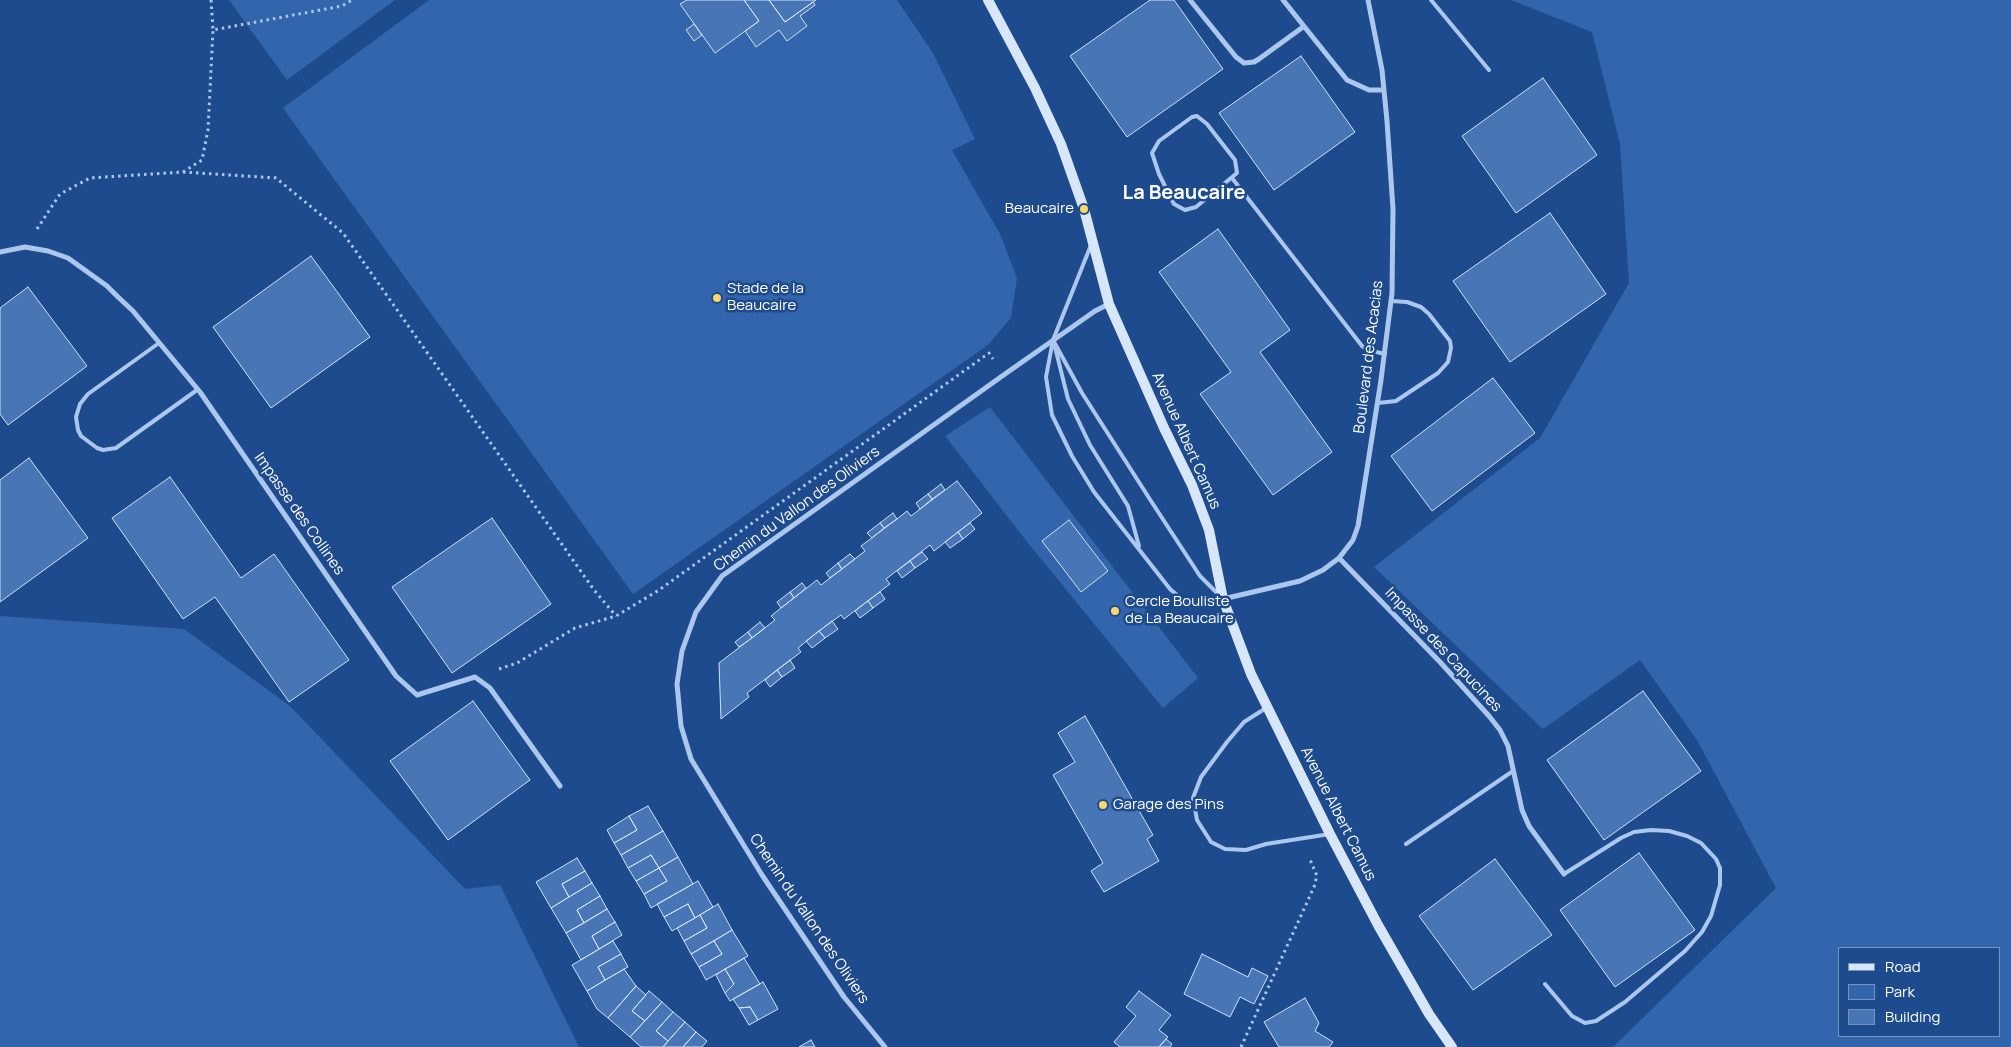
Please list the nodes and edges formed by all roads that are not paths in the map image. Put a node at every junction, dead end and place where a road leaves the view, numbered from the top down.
1 (988, 0) edge
2 (1190, 0) edge
3 (1283, 0) edge
4 (1368, 0) edge
5 (1430, 0) edge
6 (1303, 27) junction
7 (1489, 70) dead end
8 (1384, 90) junction
9 (1232, 178) junction
10 (1092, 243) junction
11 (0, 252) edge
12 (1391, 301) junction
13 (1109, 304) junction
14 (1053, 340) junction
15 (159, 343) junction
16 (1385, 354) junction
17 (197, 390) junction
18 (1378, 403) junction
19 (1140, 550) junction
20 (1339, 558) junction
21 (1223, 599) junction
22 (1268, 707) junction
23 (1513, 771) junction
24 (560, 786) dead end
25 (1330, 834) junction
26 (1406, 844) dead end
27 (1564, 874) joint
28 (1545, 984) dead end
29 (885, 1047) edge
30 (1452, 1047) edge

1 - 10 street, Avenue Albert Camus
2 - 6 street
3 - 6 street
4 - 8 street, Boulevard des Acacias
5 - 7 lane
6 - 8 street
8 - 12 street, Boulevard des Acacias
9 - 9 lane
9 - 16 lane
10 - 13 street, Avenue Albert Camus
10 - 14 lane
11 - 15 street, Impasse des Collines
12 - 16 street, Boulevard des Acacias
12 - 18 lane
13 - 14 street, Chemin du Vallon des Oliviers
13 - 21 street, Avenue Albert Camus
14 - 19 lane
14 - 19 lane
14 - 21 lane
14 - 29 street, Chemin du Vallon des Oliviers
15 - 17 street, Impasse des Collines
15 - 17 lane
16 - 18 street, Boulevard des Acacias
17 - 24 street, Impasse des Collines
18 - 20 street, Boulevard des Acacias
19 - 21 lane
20 - 21 street, Boulevard des Acacias
20 - 23 street, Impasse des Capucines
21 - 22 street, Avenue Albert Camus
22 - 25 street, Avenue Albert Camus
22 - 25 lane
23 - 26 lane
23 - 27 street, Impasse des Capucines
25 - 30 street, Avenue Albert Camus
27 - 28 lane

